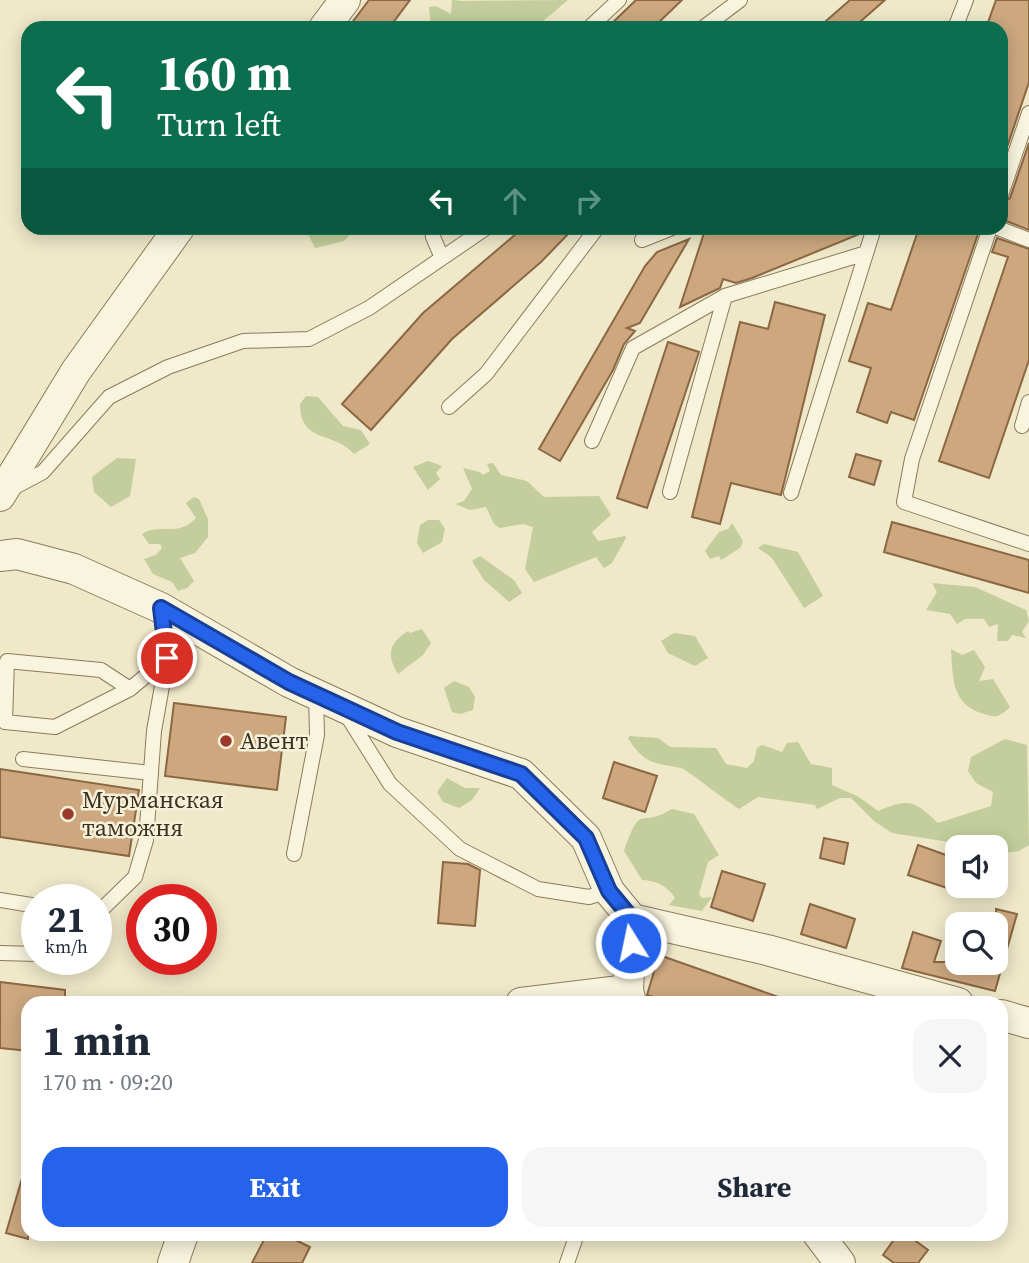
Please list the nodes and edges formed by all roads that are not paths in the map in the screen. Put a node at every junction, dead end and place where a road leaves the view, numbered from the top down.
1 (345, 0) edge
2 (619, 0) edge
3 (740, 0) edge
4 (966, 0) edge
5 (329, 21) edge
6 (596, 21) edge
7 (712, 21) edge
8 (958, 21) edge
9 (1029, 113) edge
10 (1008, 174) edge
11 (1008, 232) edge
12 (174, 235) edge
13 (433, 235) edge
14 (476, 235) edge
15 (592, 235) edge
16 (645, 235) edge
17 (655, 235) edge
18 (871, 235) edge
19 (988, 235) edge
20 (1029, 240) edge
21 (863, 254) junction
22 (442, 258) junction
23 (725, 296) junction
24 (1029, 402) edge
25 (449, 407) dead end
26 (1022, 426) dead end
27 (592, 441) dead end
28 (670, 492) dead end
29 (791, 493) dead end
30 (0, 495) edge
31 (1029, 544) edge
32 (0, 556) edge
33 (161, 608) junction
34 (167, 658) junction
35 (130, 690) junction
36 (329, 700) junction
37 (23, 759) dead end
38 (151, 773) junction
39 (294, 854) dead end
40 (609, 891) junction
41 (112, 899) edge
42 (0, 900) edge
43 (21, 903) edge
44 (632, 919) junction
45 (0, 953) edge
46 (21, 954) edge
47 (630, 996) edge
48 (933, 996) edge
49 (1008, 1017) edge
50 (1029, 1023) edge
51 (181, 1241) edge
52 (575, 1241) edge
53 (823, 1241) edge
54 (173, 1263) edge
55 (567, 1263) edge
56 (840, 1263) edge

1 - 5 street
2 - 6 lane
3 - 7 lane
4 - 8 lane
9 - 10 lane
11 - 20 lane
12 - 30 street
13 - 22 lane
14 - 22 lane
15 - 25 lane
16 - 17 lane
18 - 21 lane
19 - 31 lane
21 - 23 lane
21 - 29 lane
22 - 30 lane
23 - 27 lane
23 - 28 lane
24 - 26 lane
32 - 33 street
33 - 34 lane
33 - 36 street
34 - 35 lane
34 - 38 lane
35 - 35 lane
36 - 39 lane
36 - 40 street
36 - 40 lane
37 - 38 lane
38 - 41 lane
40 - 44 street
42 - 43 lane
44 - 47 street
44 - 48 street
45 - 46 lane
49 - 50 street
51 - 54 street
52 - 55 lane
53 - 56 street

